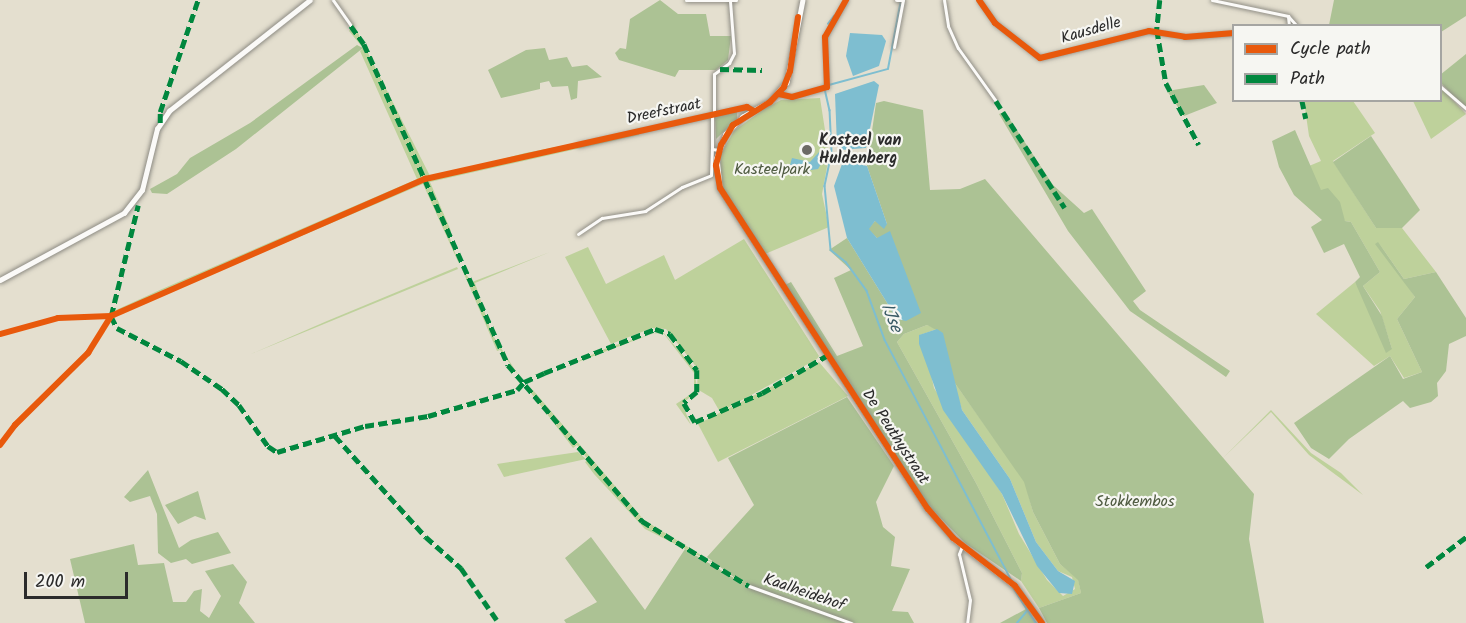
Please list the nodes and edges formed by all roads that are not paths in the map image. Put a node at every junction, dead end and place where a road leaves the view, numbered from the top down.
1 (310, 0) edge
2 (333, 0) edge
3 (686, 0) edge
4 (736, 0) edge
5 (803, 0) edge
6 (846, 0) edge
7 (901, 0) edge
8 (944, 0) edge
9 (979, 0) edge
10 (1212, 0) edge
11 (730, 1) edge
12 (1288, 16) junction
13 (1288, 24) edge
14 (1295, 24) edge
15 (351, 26) dead end
16 (1232, 33) edge
17 (894, 47) dead end
18 (1442, 88) edge
19 (779, 94) junction
20 (996, 101) dead end
21 (1466, 109) edge
22 (754, 111) junction
23 (713, 115) junction
24 (578, 145) dead end
25 (712, 149) junction
26 (719, 150) junction
27 (578, 234) dead end
28 (0, 280) edge
29 (963, 545) junction
30 (749, 586) dead end
31 (851, 623) edge
32 (967, 623) edge
33 (1042, 623) edge

1 - 28 main road
2 - 15 street
3 - 11 street
4 - 11 street
5 - 19 main road
6 - 19 street
7 - 17 street
8 - 20 street
9 - 16 street, Kausdelle
10 - 12 street
11 - 23 street
12 - 13 street
12 - 14 street
18 - 21 street
19 - 22 main road, De Peuthystraat
22 - 23 street, Dreefstraat
22 - 26 main road, De Peuthystraat
23 - 24 street, Dreefstraat
23 - 25 street
25 - 26 street
25 - 27 street
26 - 29 main road, De Peuthystraat
29 - 32 street
29 - 33 main road, De Peuthystraat
30 - 31 street, Kaalheidehof

